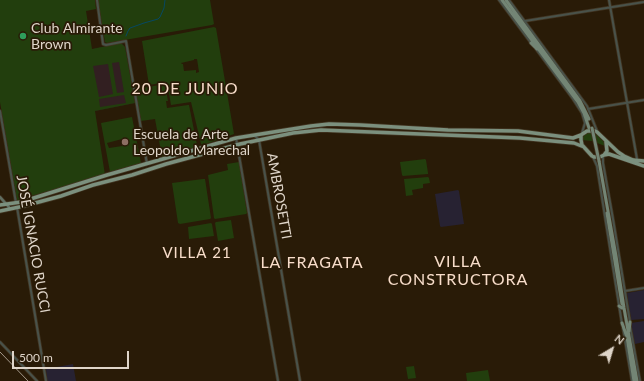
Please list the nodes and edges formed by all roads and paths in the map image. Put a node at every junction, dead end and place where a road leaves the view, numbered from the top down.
1 (97, 0) edge
2 (499, 0) edge
3 (502, 0) edge
4 (508, 0) edge
5 (609, 0) edge
6 (644, 2) edge
7 (611, 7) junction
8 (521, 22) junction
9 (531, 43) junction
10 (543, 54) junction
11 (549, 55) junction
12 (552, 63) junction
13 (558, 67) junction
14 (644, 100) edge
15 (627, 102) junction
16 (588, 109) junction
17 (0, 111) edge
18 (591, 128) junction
19 (597, 132) junction
20 (254, 135) junction
21 (582, 135) junction
22 (236, 138) junction
23 (259, 140) junction
24 (606, 142) junction
25 (237, 144) junction
26 (584, 147) junction
27 (604, 155) junction
28 (592, 156) junction
29 (599, 161) junction
30 (644, 161) edge
31 (637, 162) junction
32 (147, 164) junction
33 (142, 165) junction
34 (644, 166) edge
35 (144, 172) junction
36 (108, 175) junction
37 (109, 182) junction
38 (0, 197) edge
39 (16, 203) junction
40 (6, 204) junction
41 (0, 205) edge
42 (17, 208) junction
43 (10, 209) junction
44 (0, 211) edge
45 (610, 232) junction
46 (610, 246) junction
47 (616, 256) junction
48 (621, 269) junction
49 (618, 276) junction
50 (644, 288) edge
51 (625, 292) junction
52 (627, 305) junction
53 (622, 307) junction
54 (630, 322) junction
55 (622, 323) junction
56 (628, 338) junction
57 (0, 342) edge
58 (37, 381) edge
59 (46, 381) edge
60 (278, 381) edge
61 (300, 381) edge
62 (636, 381) edge

1 - 32 street
2 - 8 street
3 - 8 main road
4 - 8 main road
5 - 7 street
6 - 7 street
7 - 8 street
7 - 15 street
8 - 9 street
8 - 10 main road
8 - 11 street
8 - 12 main road
9 - 10 main road
9 - 21 street
10 - 18 main road
11 - 12 main road
11 - 13 street
12 - 13 main road
12 - 18 main road
13 - 16 street
14 - 15 street
15 - 16 street
15 - 31 street
16 - 19 street
17 - 39 street, JOSÉ IGNACIO RUCCI
18 - 29 main road, bridge
19 - 21 highway
19 - 24 highway
20 - 21 highway
20 - 22 highway
20 - 23 street, AMBROSETTI
21 - 26 highway
22 - 25 street
22 - 32 highway
23 - 25 highway
23 - 26 highway
23 - 61 street, AMBROSETTI
24 - 27 highway
24 - 31 highway
25 - 35 highway
25 - 60 street
26 - 28 highway
27 - 28 highway
27 - 31 highway
27 - 48 street
28 - 46 street
29 - 45 main road
29 - 47 main road
30 - 31 highway
31 - 34 highway
32 - 33 highway
33 - 35 highway
33 - 36 highway
35 - 37 highway
36 - 37 main road
36 - 39 highway
37 - 42 highway
38 - 40 main road
39 - 40 highway
39 - 42 street, JOSÉ IGNACIO RUCCI
40 - 41 highway
40 - 43 main road
42 - 43 highway
42 - 59 street, JOSÉ IGNACIO RUCCI
43 - 44 highway
45 - 46 main road
45 - 49 main road
46 - 49 street
47 - 48 main road
47 - 49 main road
48 - 49 street
49 - 51 street
49 - 53 main road
49 - 53 street
50 - 51 street
51 - 52 street
52 - 53 main road
52 - 54 street
53 - 55 street
53 - 56 main road
54 - 56 main road
54 - 62 street
55 - 56 main road
55 - 62 street
56 - 62 main road
57 - 58 street

